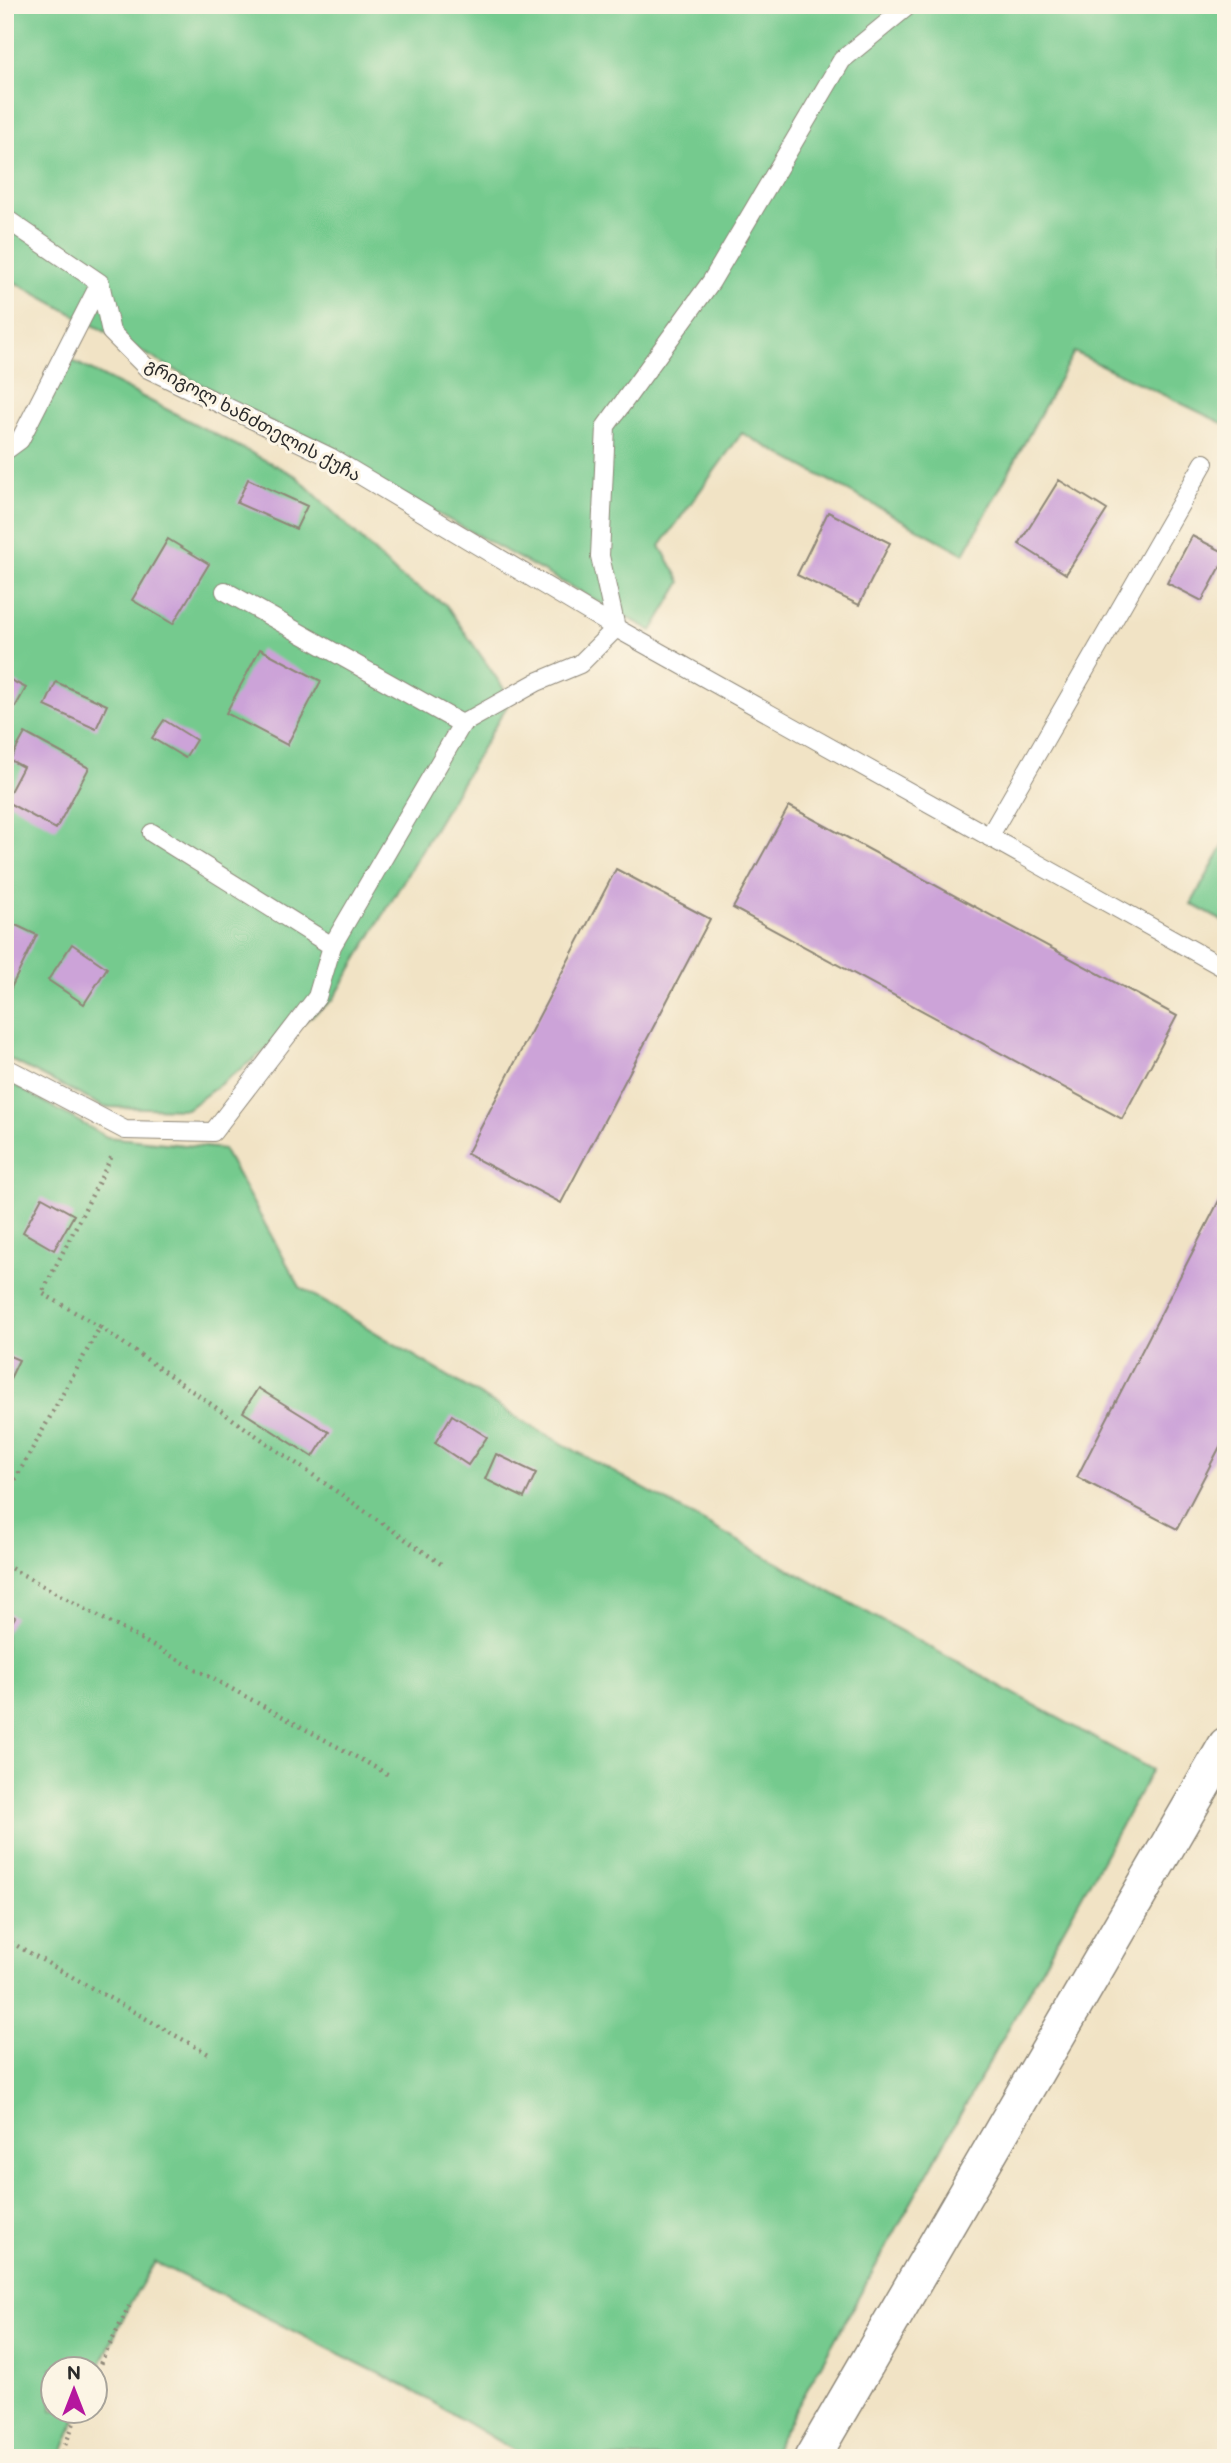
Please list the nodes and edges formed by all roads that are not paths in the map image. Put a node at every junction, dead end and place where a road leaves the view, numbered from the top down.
1 (909, 5) edge
2 (5, 218) edge
3 (100, 283) junction
4 (5, 451) edge
5 (1204, 463) dead end
6 (225, 591) dead end
7 (615, 628) junction
8 (462, 724) junction
9 (152, 833) dead end
10 (989, 837) junction
11 (332, 946) junction
12 (1226, 969) edge
13 (5, 1067) edge
14 (1226, 1745) edge
15 (811, 2458) edge

1 - 7 lane
2 - 3 lane
3 - 4 lane
3 - 7 lane, გრიგოლ ხანძთელის ქუჩა
5 - 10 lane
6 - 8 lane
7 - 8 lane
7 - 10 lane, გრიგოლ ხანძთელის ქუჩა
8 - 11 lane
9 - 11 lane
10 - 12 lane, გრიგოლ ხანძთელის ქუჩა
11 - 13 lane
14 - 15 street

